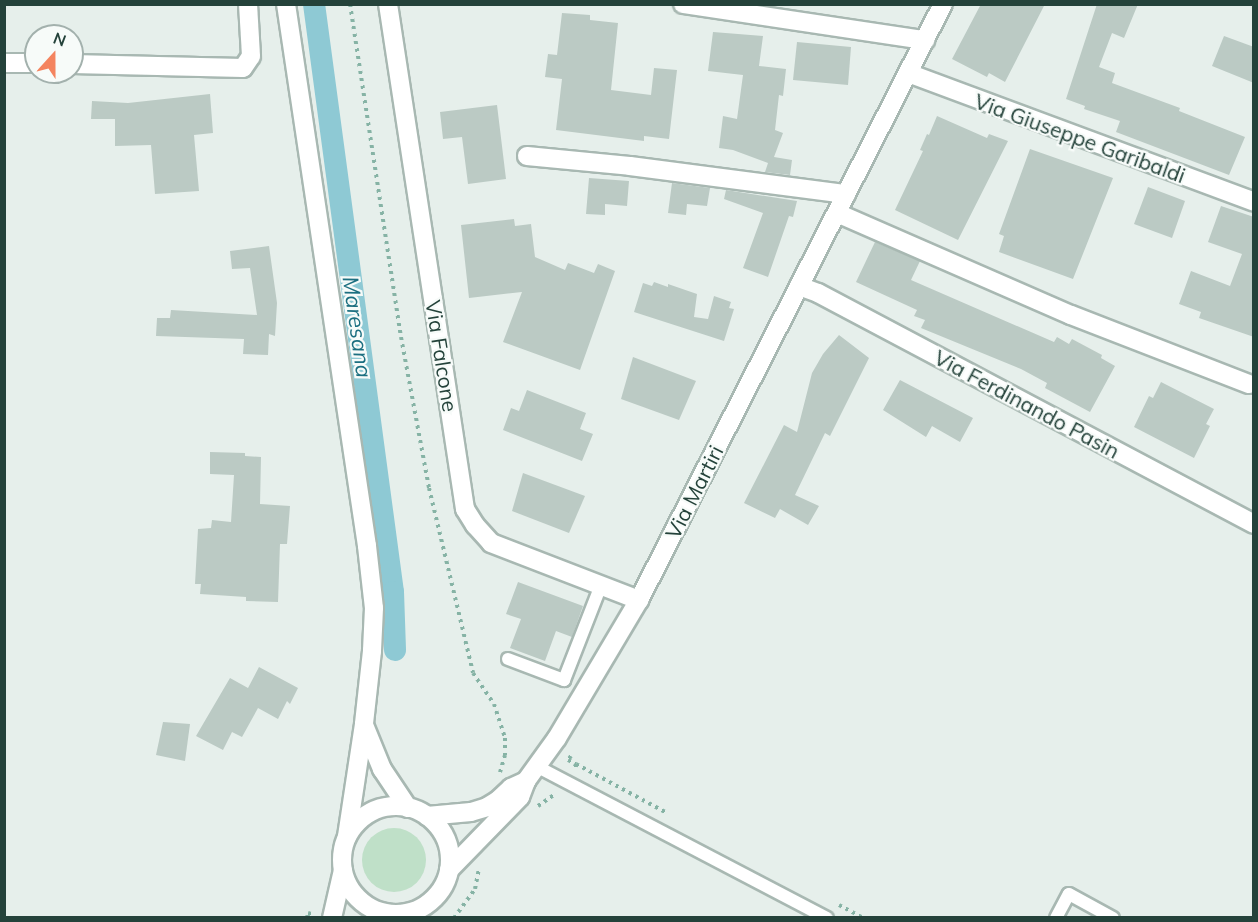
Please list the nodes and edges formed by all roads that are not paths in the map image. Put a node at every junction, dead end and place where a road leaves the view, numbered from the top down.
1 (249, 4) edge
2 (286, 4) edge
3 (388, 4) edge
4 (683, 4) edge
5 (943, 4) edge
6 (925, 40) junction
7 (4, 63) edge
8 (24, 63) edge
9 (84, 64) edge
10 (908, 73) junction
11 (527, 156) dead end
12 (846, 194) junction
13 (1254, 202) edge
14 (837, 213) junction
15 (799, 286) junction
16 (1249, 384) dead end
17 (1254, 524) edge
18 (601, 585) junction
19 (639, 600) junction
20 (508, 659) dead end
21 (364, 724) junction
22 (532, 774) junction
23 (408, 808) junction
24 (427, 816) junction
25 (347, 837) junction
26 (343, 870) junction
27 (449, 870) junction
28 (402, 916) edge
29 (332, 918) edge
30 (827, 918) edge
31 (1056, 918) edge
32 (1113, 918) edge

1 - 9 street
2 - 21 street
3 - 18 street, Via Falcone
4 - 6 street
5 - 6 street, Via Martiri
6 - 10 street, Via Martiri
7 - 8 street
10 - 12 street, Via Martiri
10 - 13 street, Via Giuseppe Garibaldi
11 - 12 street
12 - 14 street, Via Martiri
14 - 15 street, Via Martiri
14 - 16 street
15 - 17 street, Via Ferdinando Pasin
15 - 19 street, Via Martiri
18 - 19 street, Via Falcone
18 - 20 lane
19 - 22 street, Via Martiri
21 - 23 street
21 - 25 street
22 - 24 street, Via Martiri
22 - 27 street, Via Martiri
22 - 30 lane
23 - 24 street
23 - 25 street
24 - 27 street
25 - 26 street
26 - 28 street
26 - 29 street
27 - 28 street
31 - 32 lane

